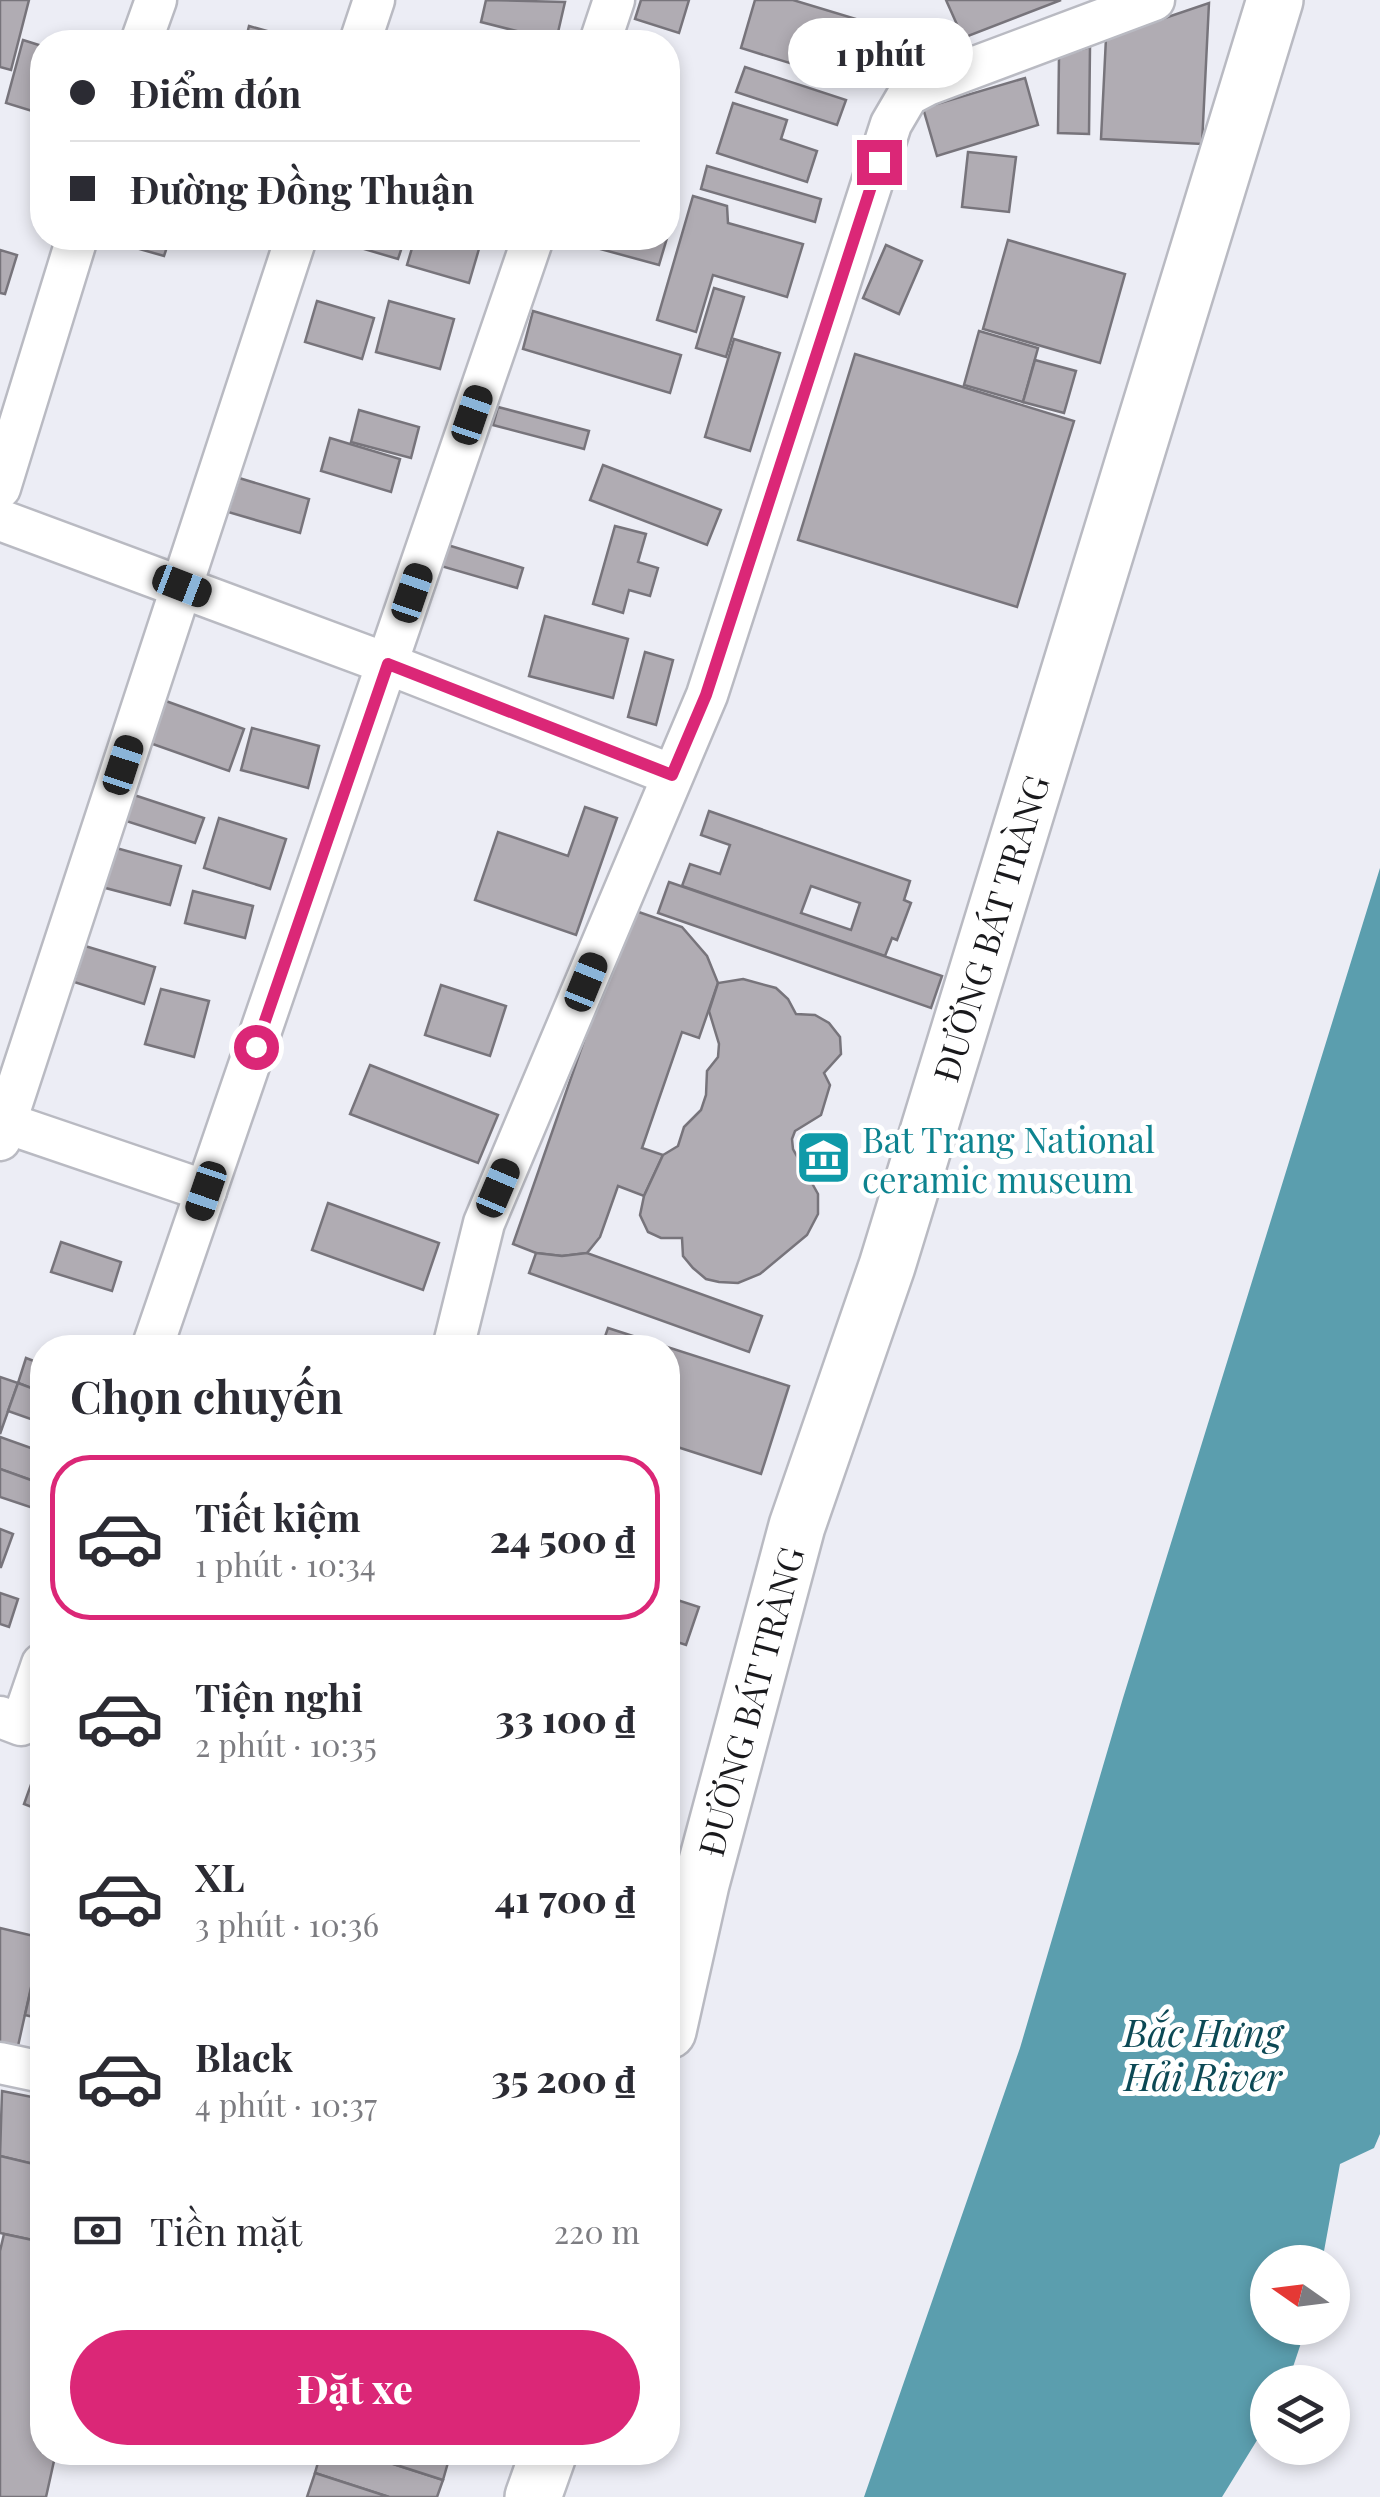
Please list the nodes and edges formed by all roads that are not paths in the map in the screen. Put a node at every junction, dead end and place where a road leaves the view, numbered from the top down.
1 (156, 0) edge
2 (374, 0) edge
3 (614, 0) edge
4 (1154, 0) edge
5 (1275, 0) edge
6 (145, 30) edge
7 (364, 30) edge
8 (604, 30) edge
9 (73, 250) edge
10 (292, 250) edge
11 (529, 250) edge
12 (0, 488) edge
13 (0, 520) edge
14 (182, 586) junction
15 (388, 664) junction
16 (672, 775) junction
17 (2, 1128) edge
18 (206, 1191) junction
19 (156, 1335) edge
20 (456, 1335) edge
21 (30, 1686) edge
22 (7, 1729) edge
23 (680, 1976) edge
24 (0, 2063) edge
25 (30, 2069) edge
26 (544, 2465) edge
27 (533, 2497) edge

1 - 6 street
2 - 7 street
3 - 8 street
4 - 16 street
5 - 23 street, ĐƯỜNG BÁT TRÀNG
9 - 12 street
10 - 14 street
11 - 15 street
13 - 14 street
14 - 15 street
14 - 17 street
15 - 16 street
15 - 18 street
16 - 20 street
17 - 18 street
18 - 19 street
21 - 22 street
24 - 25 street
26 - 27 street

